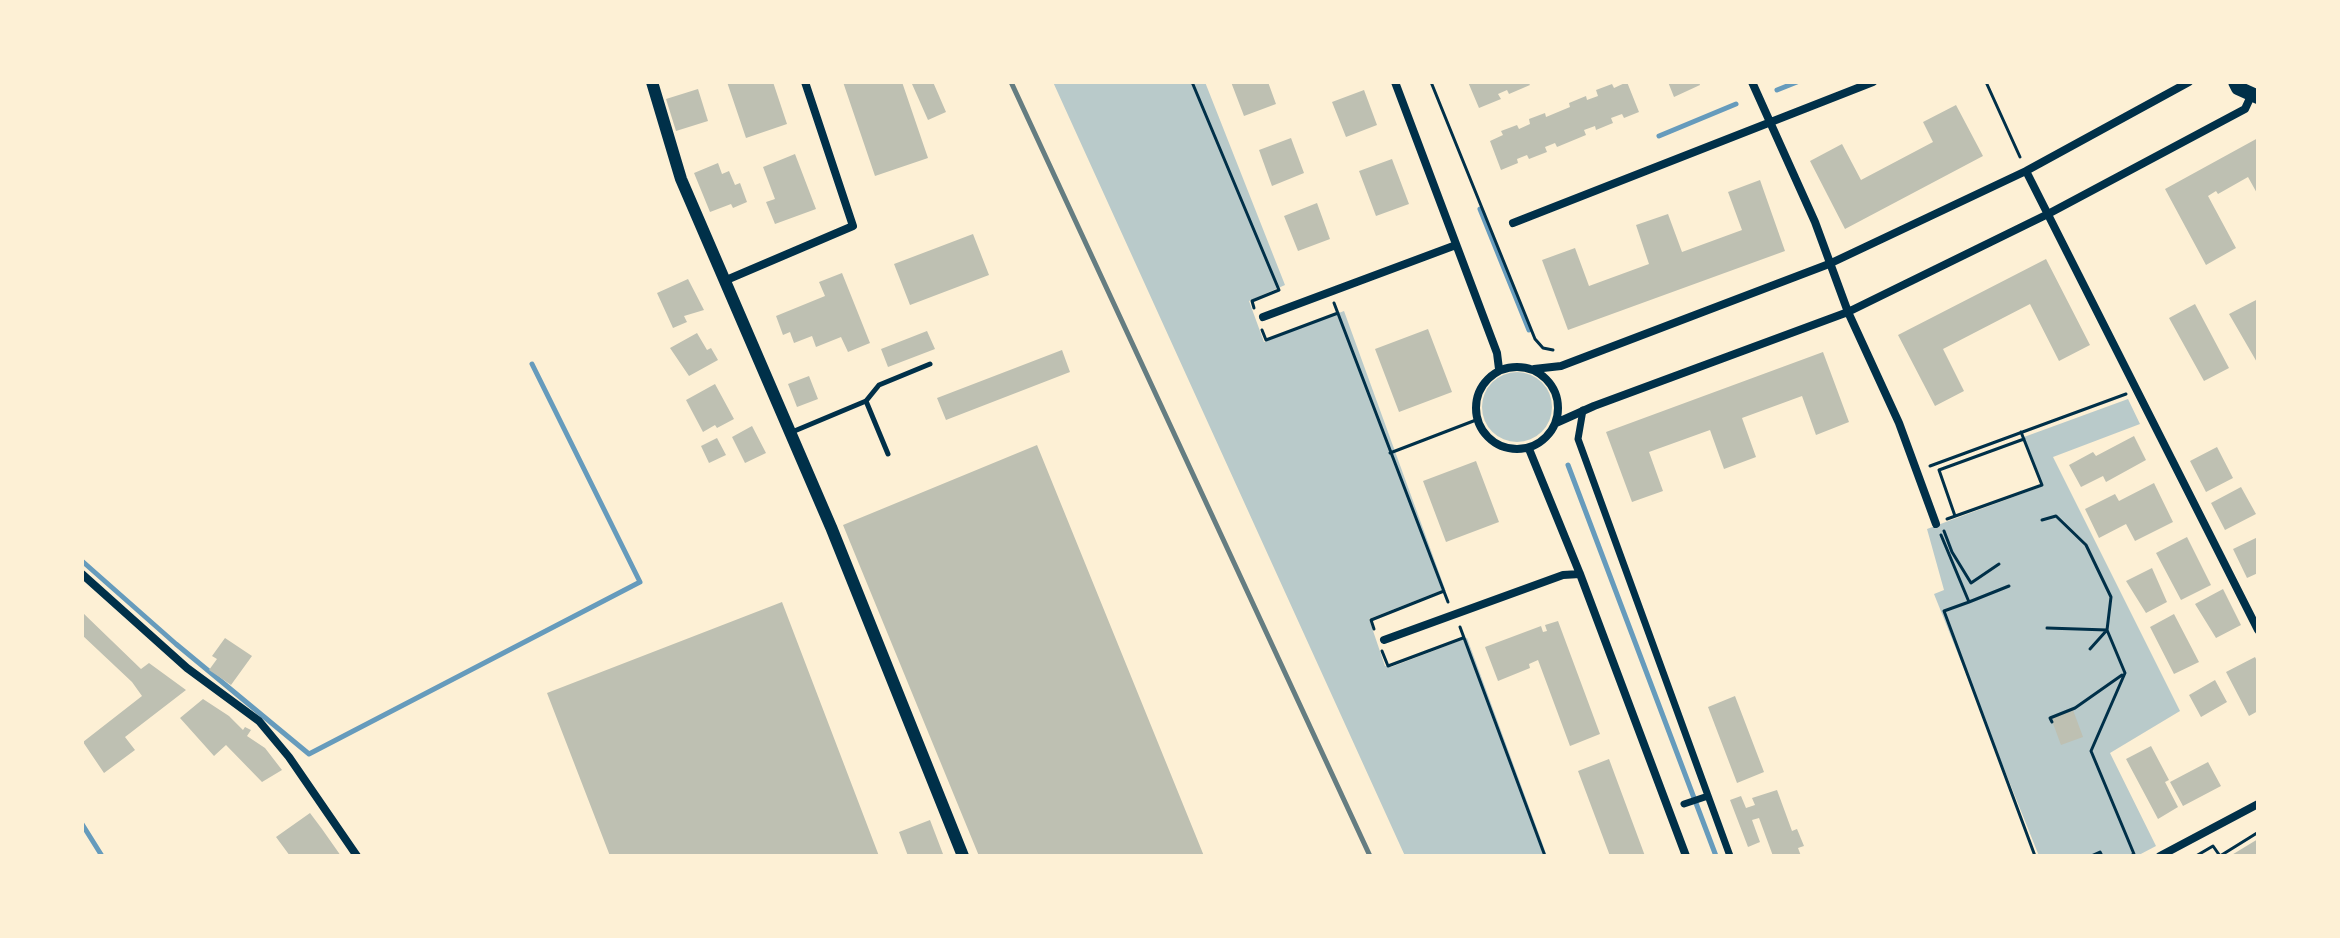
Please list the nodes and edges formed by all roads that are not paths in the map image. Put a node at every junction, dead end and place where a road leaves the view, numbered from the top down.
1 (652, 82) edge
2 (805, 82) edge
3 (1395, 82) edge
4 (1752, 82) edge
5 (1873, 82) edge
6 (2189, 82) edge
7 (2235, 82) edge
8 (2254, 96) edge
9 (1771, 122) junction
10 (2026, 171) junction
11 (2048, 214) junction
12 (1513, 223) dead end
13 (1456, 245) junction
14 (1829, 264) junction
15 (724, 281) junction
16 (1848, 312) junction
17 (1260, 319) road end
18 (930, 364) dead end
19 (1499, 369) junction
20 (1534, 369) junction
21 (866, 401) junction
22 (1583, 410) junction
23 (1556, 423) junction
24 (791, 433) junction
25 (1529, 449) junction
26 (888, 454) dead end
27 (1936, 524) dead end
28 (82, 574) edge
29 (1580, 574) junction
30 (2258, 630) edge
31 (1384, 640) dead end
32 (1705, 797) junction
33 (1686, 804) dead end
34 (2258, 804) edge
35 (357, 856) edge
36 (963, 856) edge
37 (1686, 856) edge
38 (1730, 856) edge
39 (2160, 856) edge

1 - 15 street
2 - 15 street
3 - 13 street
4 - 9 street
5 - 9 street
6 - 10 street
7 - 8 main road
8 - 11 street
9 - 12 street
9 - 14 street
10 - 11 street
10 - 14 street
11 - 16 street
11 - 30 street
13 - 17 street
13 - 19 street
14 - 16 street
14 - 20 street
15 - 24 street
16 - 22 street
16 - 27 street
18 - 21 lane
19 - 20 street
19 - 25 street
20 - 23 street
21 - 24 lane
21 - 26 lane
22 - 23 street
22 - 32 street
23 - 25 street
24 - 36 street
25 - 29 street
28 - 35 street
29 - 31 street
29 - 37 street
32 - 33 street
32 - 38 street
34 - 39 street

